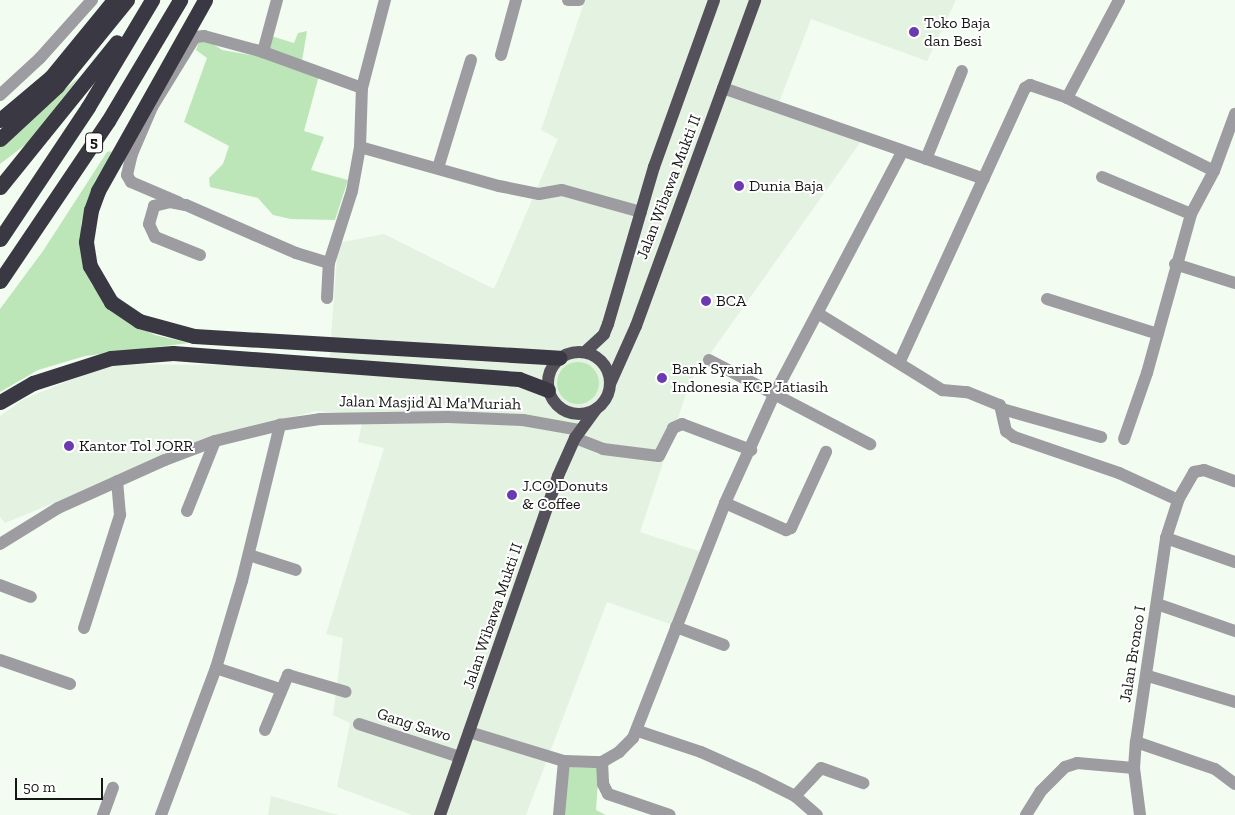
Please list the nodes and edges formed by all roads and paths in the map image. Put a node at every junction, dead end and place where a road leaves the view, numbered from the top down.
1 (92, 0) edge
2 (114, 0) edge
3 (127, 0) edge
4 (151, 0) edge
5 (180, 0) edge
6 (205, 0) edge
7 (277, 0) edge
8 (384, 0) edge
9 (516, 0) edge
10 (568, 0) edge
11 (579, 0) edge
12 (714, 0) edge
13 (755, 0) edge
14 (1119, 0) edge
15 (263, 52) junction
16 (501, 54) dead end
17 (472, 60) dead end
18 (962, 72) dead end
19 (362, 88) junction
20 (723, 88) junction
21 (0, 95) edge
22 (1066, 98) junction
23 (1235, 114) edge
24 (0, 120) edge
25 (0, 139) edge
26 (360, 147) junction
27 (902, 152) junction
28 (926, 160) junction
29 (438, 168) junction
30 (1214, 170) junction
31 (1102, 177) dead end
32 (984, 179) junction
33 (0, 187) edge
34 (178, 202) junction
35 (640, 212) junction
36 (1191, 214) junction
37 (0, 239) edge
38 (200, 255) dead end
39 (330, 263) junction
40 (1175, 264) junction
41 (0, 281) edge
42 (1235, 283) edge
43 (326, 298) dead end
44 (1048, 299) dead end
45 (819, 314) junction
46 (1158, 334) junction
47 (585, 352) junction
48 (559, 358) junction
49 (710, 360) dead end
50 (900, 361) junction
51 (610, 384) junction
52 (548, 390) junction
53 (774, 395) junction
54 (0, 402) edge
55 (560, 409) junction
56 (596, 409) junction
57 (1002, 409) junction
58 (280, 425) junction
59 (577, 434) junction
60 (1101, 437) dead end
61 (1124, 439) dead end
62 (214, 441) junction
63 (870, 444) dead end
64 (751, 450) junction
65 (826, 452) dead end
66 (1235, 481) edge
67 (117, 482) junction
68 (1178, 500) junction
69 (725, 503) junction
70 (187, 511) dead end
71 (1166, 538) junction
72 (0, 544) edge
73 (249, 555) junction
74 (1235, 562) edge
75 (296, 570) dead end
76 (0, 585) edge
77 (31, 597) dead end
78 (1157, 604) junction
79 (84, 628) dead end
80 (676, 628) junction
81 (1235, 631) edge
82 (724, 645) dead end
83 (0, 660) edge
84 (216, 668) junction
85 (1148, 676) junction
86 (70, 684) dead end
87 (280, 689) junction
88 (346, 692) dead end
89 (1235, 702) edge
90 (359, 724) dead end
91 (265, 730) dead end
92 (638, 731) junction
93 (469, 732) junction
94 (1136, 742) junction
95 (460, 757) junction
96 (564, 761) junction
97 (602, 762) junction
98 (1134, 768) junction
99 (863, 783) dead end
100 (1235, 784) edge
101 (113, 788) dead end
102 (795, 796) junction
103 (104, 815) edge
104 (161, 815) edge
105 (440, 815) edge
106 (559, 815) edge
107 (670, 815) edge
108 (817, 815) edge
109 (1026, 815) edge
110 (1140, 815) edge

1 - 21 street
2 - 24 highway
3 - 25 highway
4 - 33 highway
4 - 37 highway, 5
5 - 41 highway, 5
6 - 48 highway
7 - 15 street
8 - 19 street
9 - 16 street
10 - 11 street
12 - 35 main road, Jalan Wibawa Mukti II
13 - 20 main road, Jalan Wibawa Mukti II
14 - 22 street
15 - 19 street
15 - 34 street
17 - 29 street
18 - 28 street
19 - 26 street
20 - 27 street
20 - 51 main road, Jalan Wibawa Mukti II
22 - 30 street
22 - 32 street
23 - 30 street
26 - 29 street
26 - 39 street
27 - 28 street
27 - 45 street
28 - 32 street
29 - 35 street
30 - 36 street
31 - 36 street
32 - 50 street
34 - 38 street
34 - 39 street
35 - 47 main road, Jalan Wibawa Mukti II
36 - 40 street
39 - 43 street
40 - 42 street
40 - 46 street
44 - 46 street
45 - 50 street
45 - 53 street
46 - 61 street
47 - 48 main road
47 - 51 main road
48 - 52 main road
49 - 53 street
50 - 57 street
51 - 56 main road
52 - 54 highway
52 - 55 main road
53 - 63 street
53 - 64 street
55 - 56 main road
55 - 59 main road
56 - 59 main road, Jalan Wibawa Mukti II
57 - 60 street
57 - 68 street
58 - 59 street, Jalan Masjid Al Ma'Muriah
58 - 62 street, Jalan Masjid Al Ma'Muriah
58 - 73 street
59 - 64 street, Jalan Masjid Al Ma'Muriah
59 - 93 main road, Jalan Wibawa Mukti II
62 - 67 street, Jalan Masjid Al Ma'Muriah
62 - 70 street
64 - 69 street
65 - 69 street
66 - 68 street, Jalan Bronco I
67 - 72 street, Jalan Masjid Al Ma'Muriah
67 - 79 street
68 - 71 street, Jalan Bronco I
69 - 80 street
71 - 74 street
71 - 78 street, Jalan Bronco I
73 - 75 street
73 - 84 street
76 - 77 street
78 - 81 street
78 - 85 street, Jalan Bronco I
80 - 82 street
80 - 92 street
83 - 86 street
84 - 87 street
84 - 104 street
85 - 89 street
85 - 94 street, Jalan Bronco I
87 - 88 street
87 - 91 street
90 - 95 street, Gang Sawo
92 - 97 street
92 - 102 street
93 - 95 main road, Jalan Wibawa Mukti II
93 - 96 street
94 - 98 street, Jalan Bronco I
94 - 100 street
95 - 105 main road, Jalan Wibawa Mukti II
96 - 97 street
96 - 106 street
97 - 107 street
98 - 109 street
98 - 110 street, Jalan Bronco I
99 - 102 street
101 - 103 street
102 - 108 street

